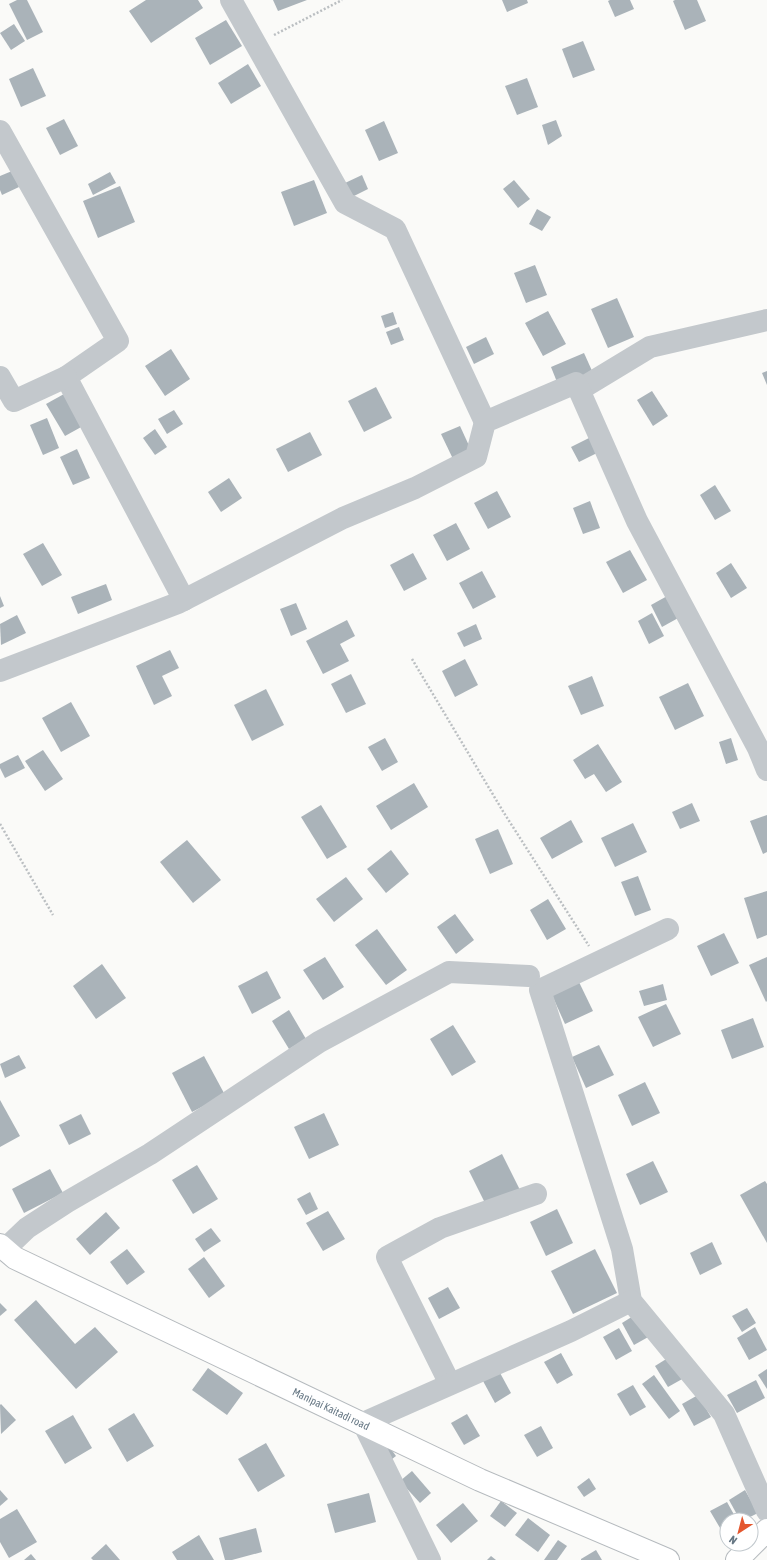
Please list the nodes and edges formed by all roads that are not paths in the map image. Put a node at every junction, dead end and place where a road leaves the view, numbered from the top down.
1 (231, 0) edge
2 (0, 131) edge
3 (767, 320) edge
4 (0, 376) edge
5 (66, 377) junction
6 (579, 390) junction
7 (485, 422) junction
8 (184, 600) junction
9 (0, 671) edge
10 (767, 770) edge
11 (668, 929) dead end
12 (529, 976) dead end
13 (536, 1194) dead end
14 (2, 1248) edge
15 (631, 1301) junction
16 (450, 1384) junction
17 (363, 1423) junction
18 (767, 1511) edge
19 (767, 1530) edge
20 (430, 1560) edge
21 (668, 1560) edge
22 (737, 1560) edge

1 - 7 street
2 - 5 street
3 - 6 street
4 - 5 street
5 - 8 street
6 - 7 street
6 - 10 street
7 - 8 street
8 - 9 street
11 - 15 street
12 - 14 street
13 - 16 street
14 - 17 main road, Manipai Kaitadi road
15 - 16 street
15 - 18 street
16 - 17 street
17 - 20 street
17 - 21 main road, Manipai Kaitadi road
19 - 22 main road

